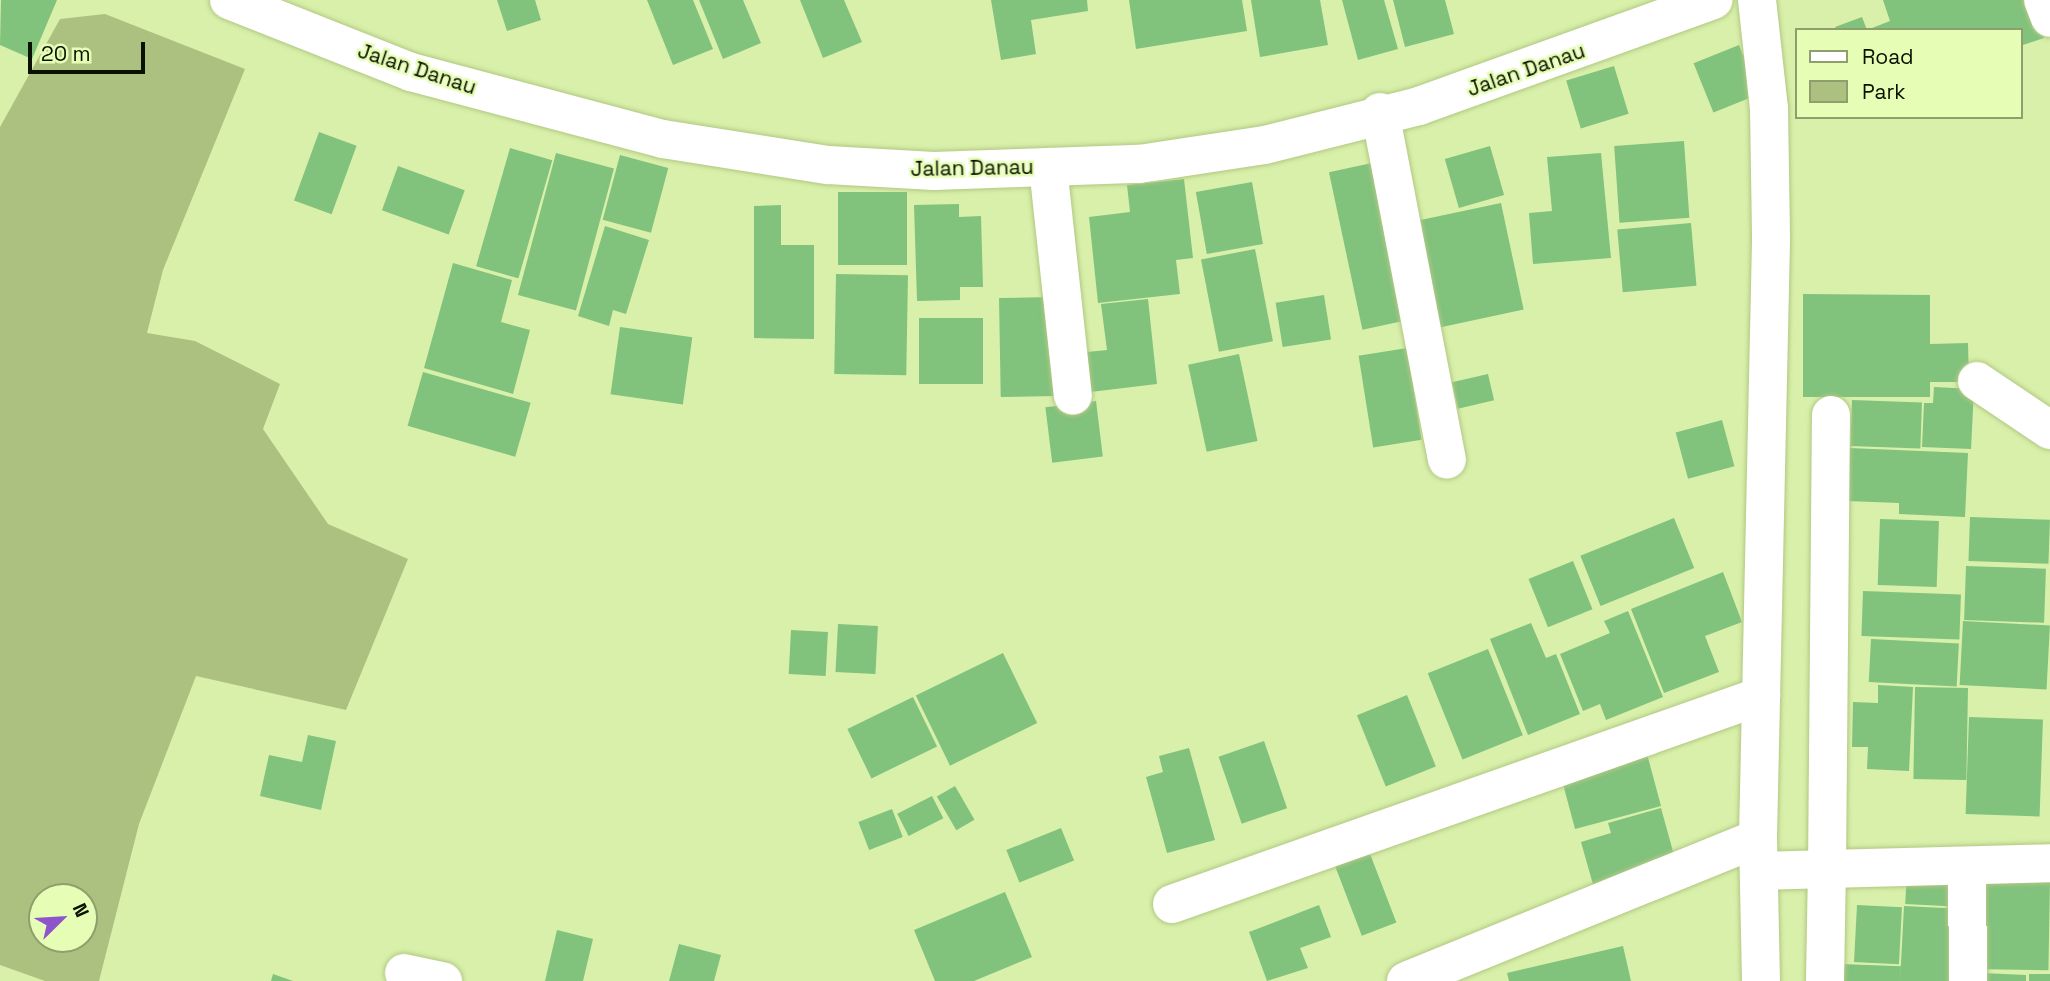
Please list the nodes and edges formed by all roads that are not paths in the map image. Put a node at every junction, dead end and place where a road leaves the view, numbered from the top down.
1 (229, 0) edge
2 (1713, 0) edge
3 (1757, 0) edge
4 (2043, 0) edge
5 (2050, 18) edge
6 (1380, 112) junction
7 (1048, 167) junction
8 (1977, 381) dead end
9 (1073, 396) dead end
10 (1831, 415) dead end
11 (2050, 430) edge
12 (1447, 460) dead end
13 (1761, 696) junction
14 (1762, 860) junction
15 (2050, 863) edge
16 (1967, 868) junction
17 (1822, 870) junction
18 (1172, 904) dead end
19 (404, 973) dead end
20 (443, 981) edge
21 (1406, 981) edge
22 (1761, 981) edge
23 (1825, 981) edge
24 (1968, 981) edge

1 - 7 street, Jalan Danau
2 - 6 street, Jalan Danau
3 - 13 street
4 - 5 street
6 - 7 street, Jalan Danau
6 - 12 street
7 - 9 street
8 - 11 street
10 - 17 street
13 - 14 street
13 - 18 street
14 - 17 street
14 - 21 street
14 - 22 street
15 - 16 street
16 - 17 street
16 - 24 street
17 - 23 street
19 - 20 street

